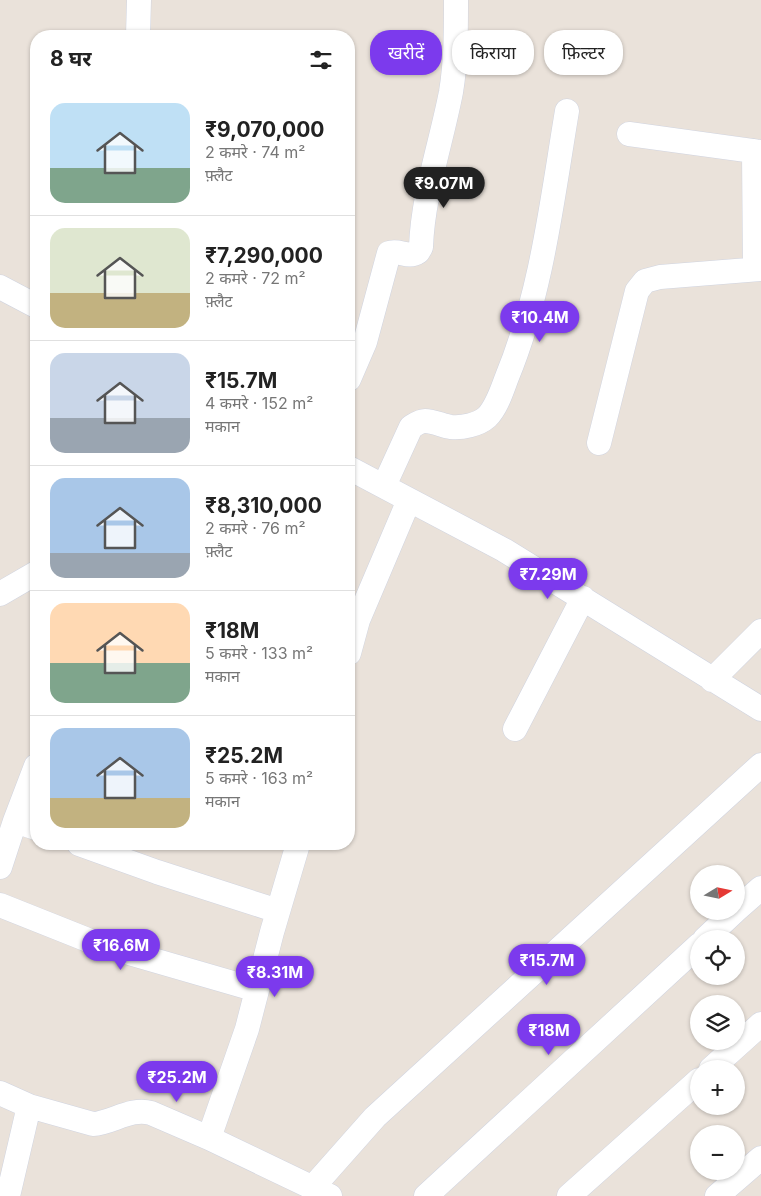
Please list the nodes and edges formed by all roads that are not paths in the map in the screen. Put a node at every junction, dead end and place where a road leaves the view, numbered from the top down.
1 (140, 0) edge
2 (456, 0) edge
3 (138, 30) edge
4 (567, 111) dead end
5 (629, 134) dead end
6 (758, 151) edge
7 (758, 269) edge
8 (0, 287) edge
9 (30, 303) edge
10 (355, 365) edge
11 (599, 443) dead end
12 (355, 471) edge
13 (384, 486) junction
14 (409, 500) junction
15 (30, 577) edge
16 (0, 594) edge
17 (582, 598) junction
18 (355, 631) edge
19 (761, 631) edge
20 (712, 680) junction
21 (761, 709) edge
22 (515, 729) dead end
23 (761, 765) edge
24 (30, 798) edge
25 (25, 824) edge
26 (96, 850) edge
27 (296, 850) edge
28 (0, 867) edge
29 (761, 888) edge
30 (745, 903) edge
31 (0, 905) edge
32 (278, 911) junction
33 (726, 920) edge
34 (716, 930) edge
35 (690, 953) edge
36 (257, 990) junction
37 (761, 1024) edge
38 (721, 1060) edge
39 (690, 1088) edge
40 (0, 1094) edge
41 (29, 1106) junction
42 (209, 1138) junction
43 (761, 1158) edge
44 (325, 1194) edge
45 (8, 1196) edge
46 (426, 1196) edge
47 (569, 1196) edge
48 (717, 1196) edge

1 - 3 street
2 - 10 street
4 - 13 street
5 - 6 street
6 - 7 street
7 - 11 street
8 - 9 street
12 - 13 street
13 - 14 street
14 - 17 street
14 - 18 street
15 - 16 street
17 - 20 street
17 - 22 street
19 - 20 street
20 - 21 street
23 - 44 street
24 - 25 street
25 - 28 street
26 - 32 street
27 - 32 street
29 - 30 street
31 - 36 street
32 - 36 street
33 - 34 street
35 - 46 street
36 - 42 street
37 - 38 street
39 - 47 street
40 - 41 street
41 - 42 street
41 - 45 street
42 - 44 street
43 - 48 street

